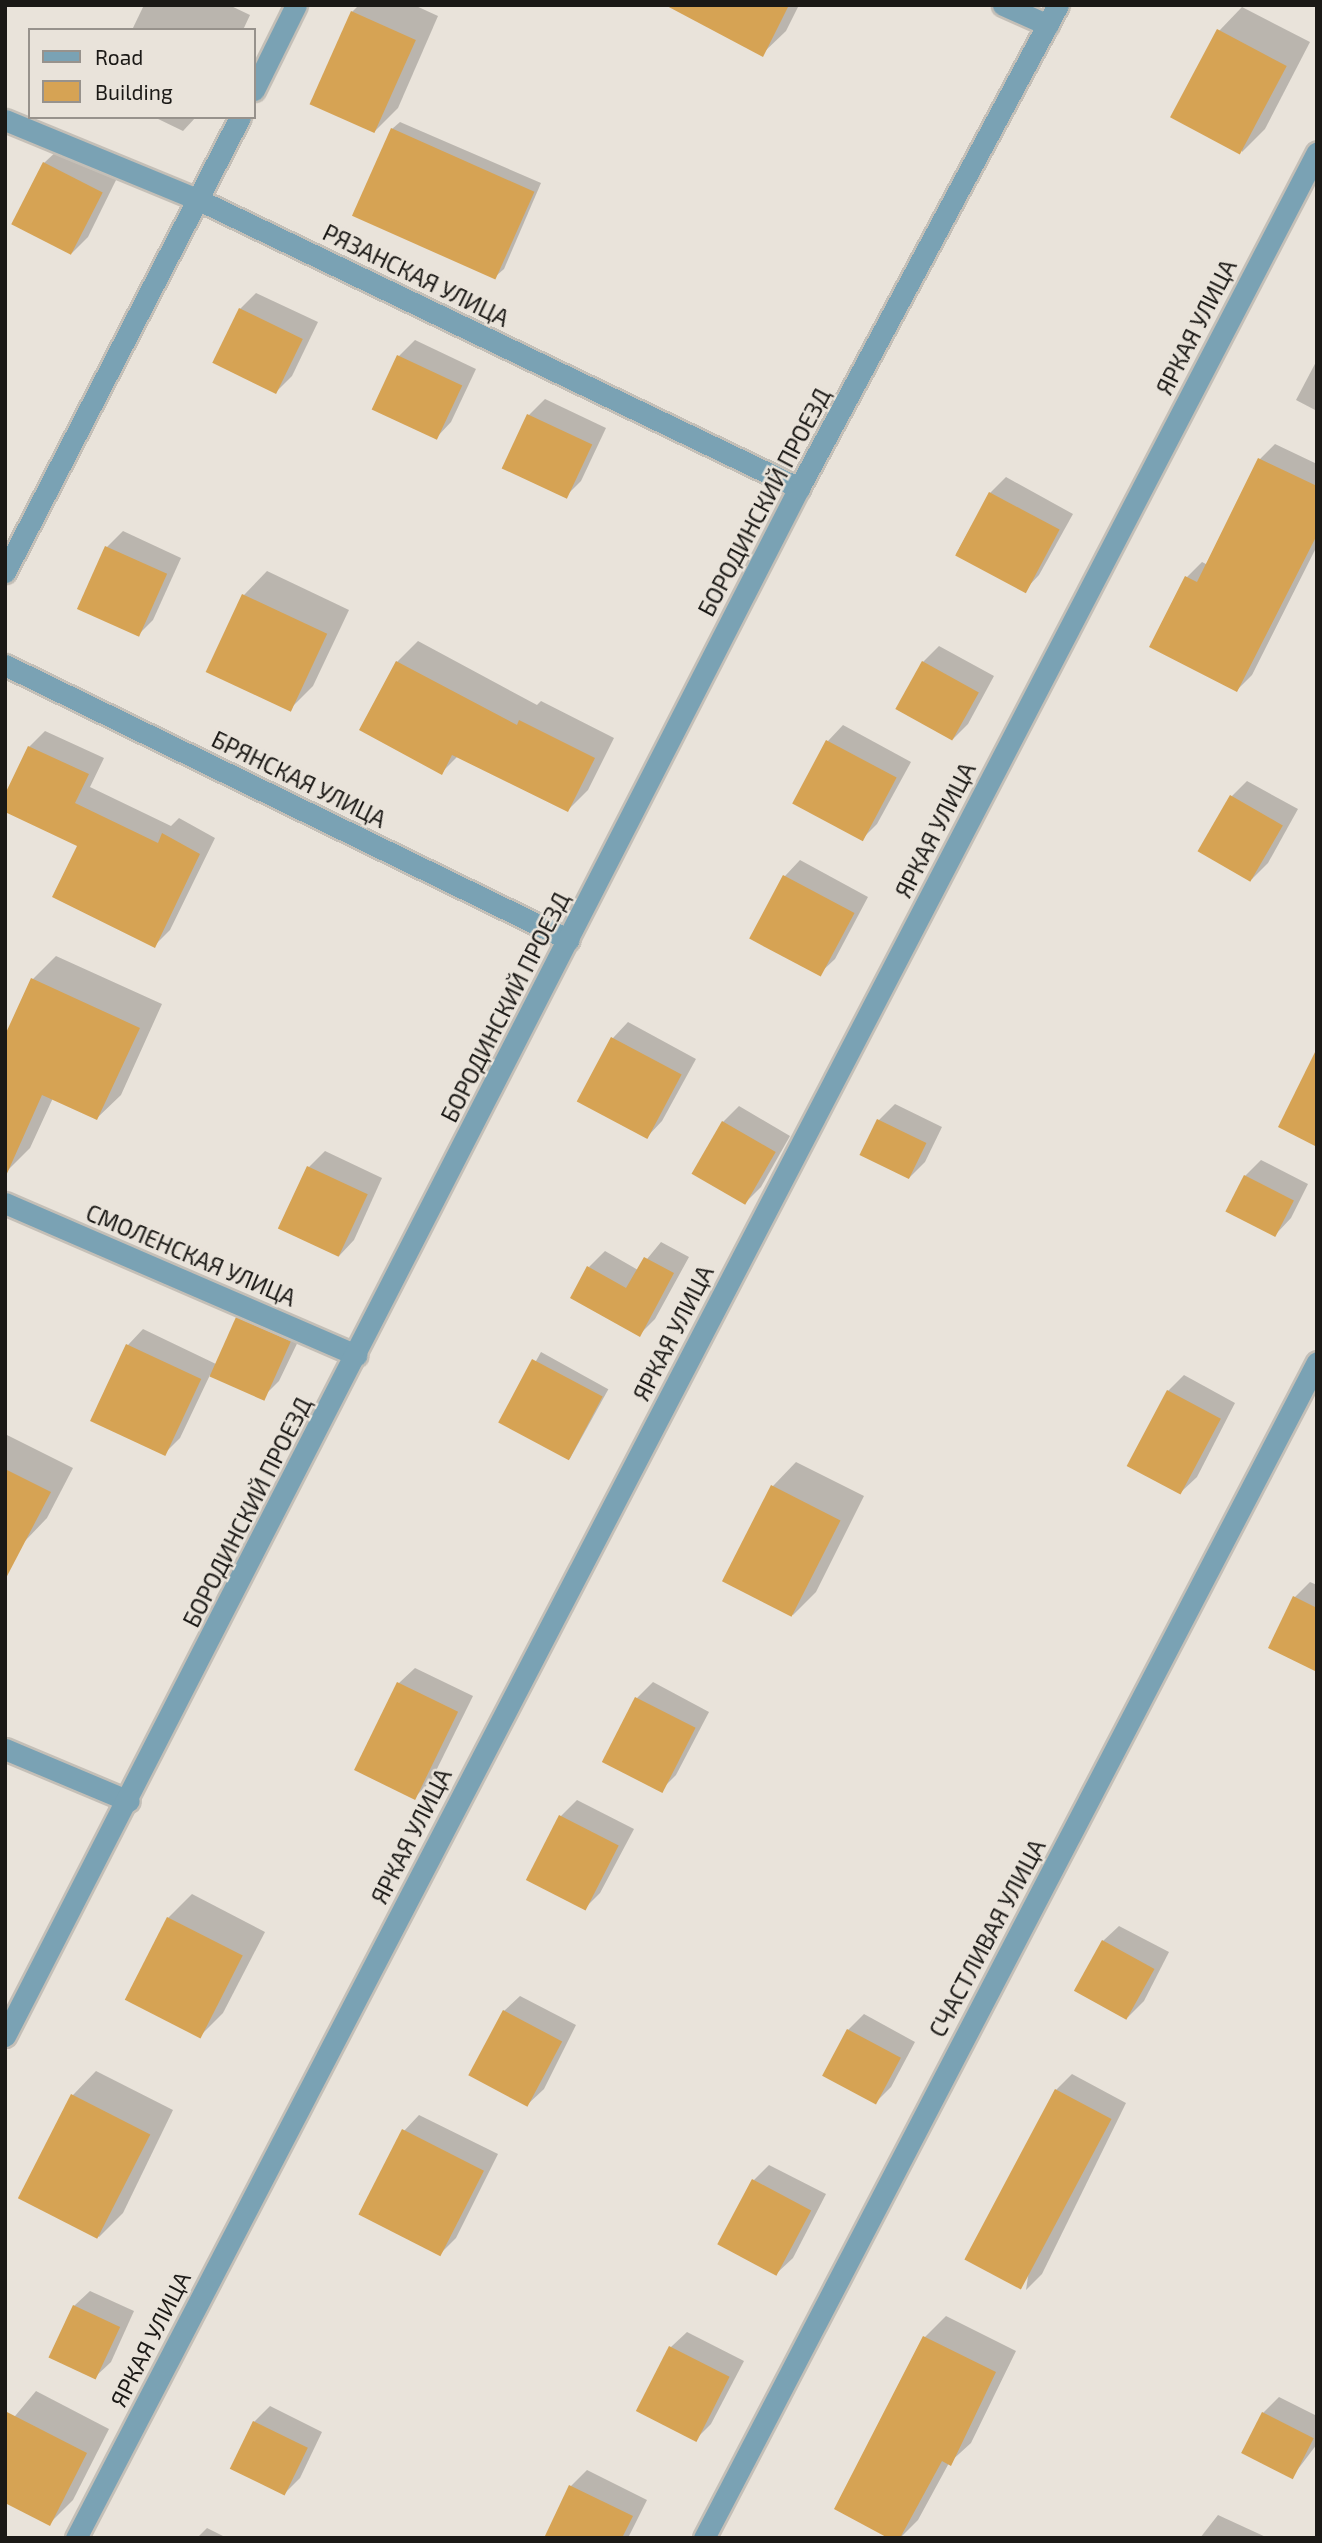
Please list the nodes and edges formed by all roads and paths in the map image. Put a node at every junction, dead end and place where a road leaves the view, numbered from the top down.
1 (296, 5) edge
2 (1003, 5) edge
3 (1058, 5) edge
4 (1048, 25) junction
5 (256, 86) edge
6 (239, 119) edge
7 (5, 120) edge
8 (1317, 152) edge
9 (199, 200) junction
10 (799, 488) junction
11 (5, 572) edge
12 (5, 664) edge
13 (569, 940) junction
14 (5, 1203) edge
15 (357, 1355) junction
16 (1317, 1362) edge
17 (5, 1749) edge
18 (129, 1801) junction
19 (5, 2036) edge
20 (76, 2538) edge
21 (704, 2538) edge

1 - 5 street
2 - 4 street
3 - 4 street, БОРОДИНСКИЙ ПРОЕЗД
4 - 10 street, БОРОДИНСКИЙ ПРОЕЗД
6 - 9 street
7 - 9 street, РЯЗАНСКАЯ УЛИЦА
8 - 20 street, ЯРКАЯ УЛИЦА
9 - 10 street, РЯЗАНСКАЯ УЛИЦА
9 - 11 street
10 - 13 street, БОРОДИНСКИЙ ПРОЕЗД
12 - 13 street, БРЯНСКАЯ УЛИЦА
13 - 15 street, БОРОДИНСКИЙ ПРОЕЗД
14 - 15 street, СМОЛЕНСКАЯ УЛИЦА
15 - 18 street, БОРОДИНСКИЙ ПРОЕЗД
16 - 21 street, СЧАСТЛИВАЯ УЛИЦА
17 - 18 street
18 - 19 street, БОРОДИНСКИЙ ПРОЕЗД

